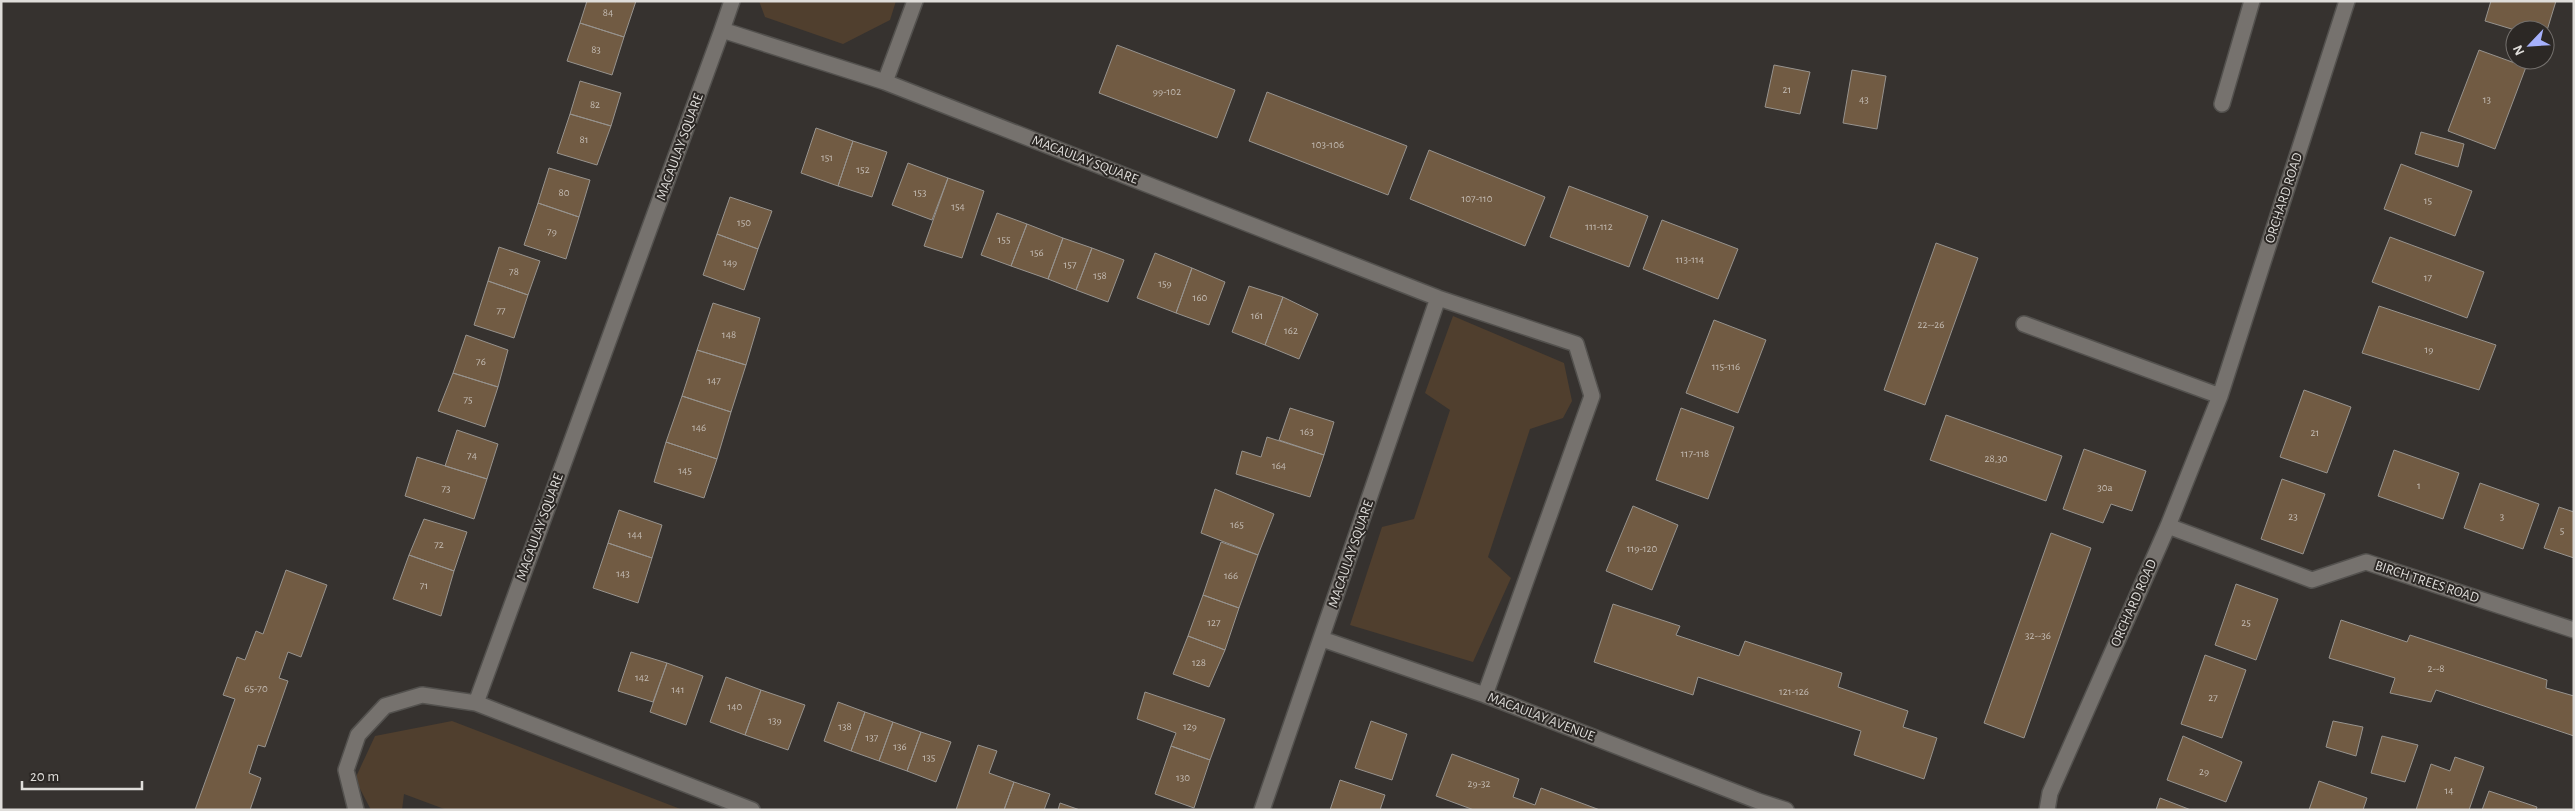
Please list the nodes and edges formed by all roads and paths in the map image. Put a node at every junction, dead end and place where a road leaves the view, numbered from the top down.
1 (732, 1) edge
2 (915, 1) edge
3 (2252, 1) edge
4 (2347, 1) edge
5 (722, 30) junction
6 (885, 82) junction
7 (2222, 104) dead end
8 (1438, 298) junction
9 (2024, 324) dead end
10 (2220, 396) junction
11 (2168, 526) junction
12 (2574, 630) edge
13 (1322, 639) junction
14 (1485, 695) junction
15 (476, 703) junction
16 (1757, 805) edge
17 (356, 810) edge
18 (752, 810) edge
19 (1262, 810) edge
20 (1786, 810) edge
21 (2047, 810) edge

1 - 5 street
2 - 6 street
3 - 7 street
4 - 10 street, ORCHARD ROAD
5 - 6 street, MACAULAY SQUARE
5 - 15 street, MACAULAY SQUARE
6 - 8 street, MACAULAY SQUARE
8 - 13 street, MACAULAY SQUARE
8 - 14 street, MACAULAY SQUARE
9 - 10 street
10 - 11 street, ORCHARD ROAD
11 - 12 street, BIRCH TREES ROAD
11 - 21 street, ORCHARD ROAD
13 - 14 street, MACAULAY AVENUE
13 - 19 street, MACAULAY SQUARE
14 - 16 street, MACAULAY AVENUE
15 - 17 street
15 - 18 street
16 - 20 street, MACAULAY AVENUE

